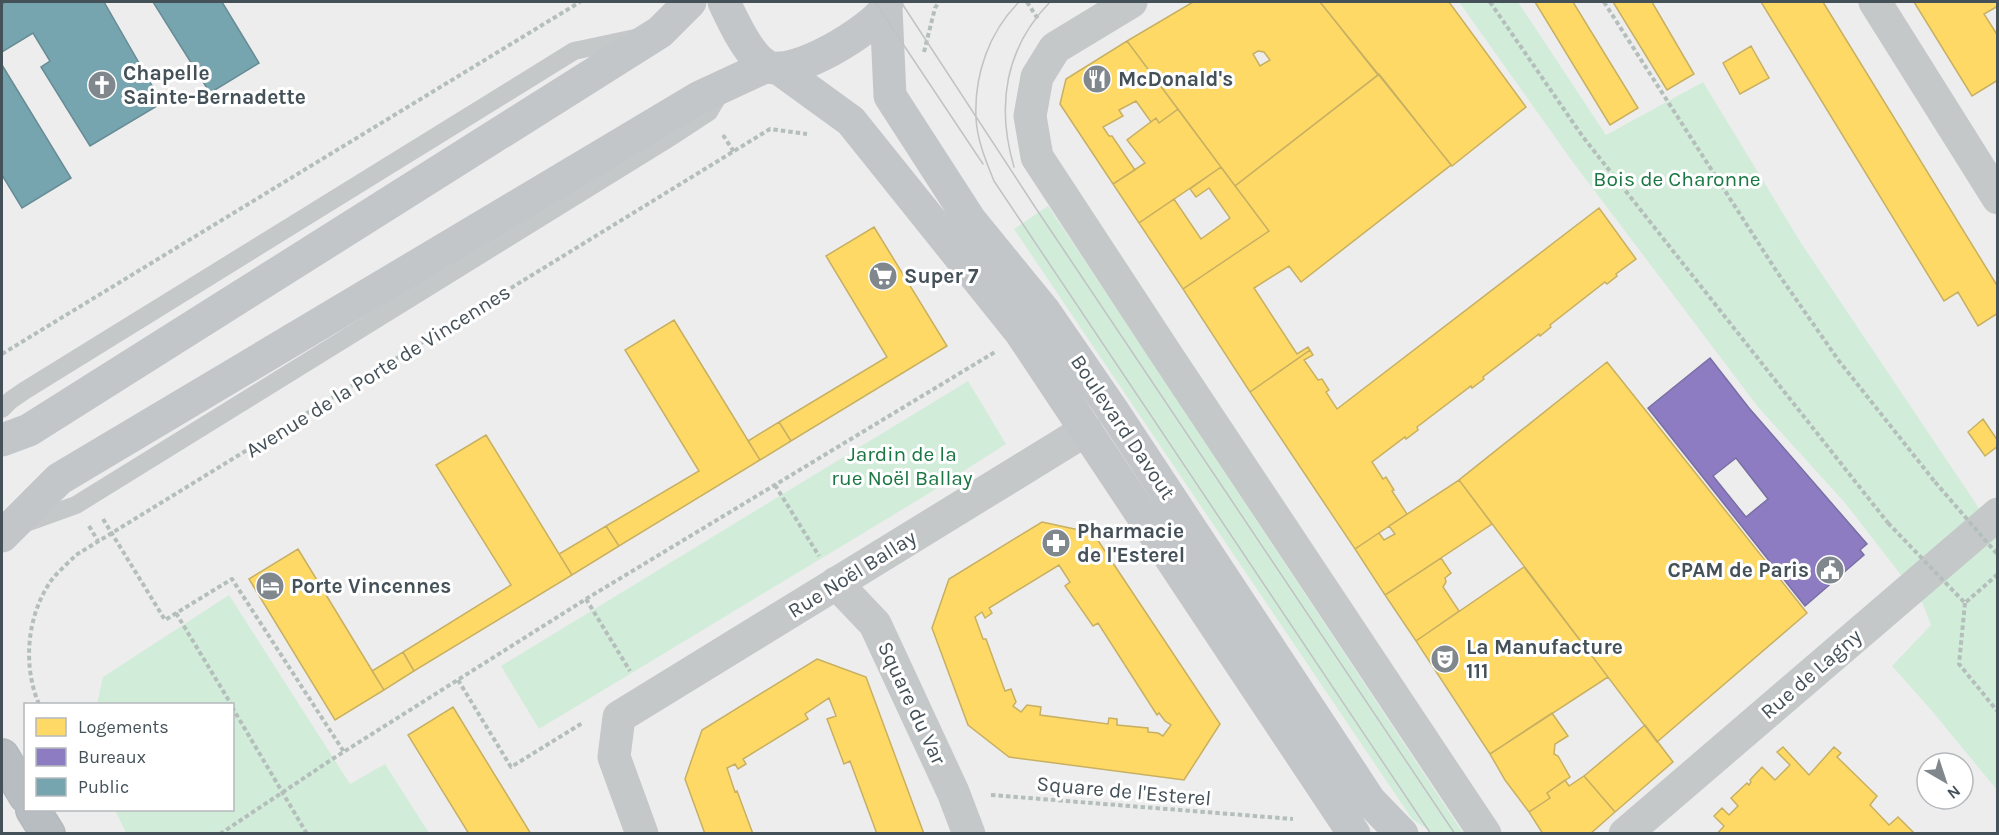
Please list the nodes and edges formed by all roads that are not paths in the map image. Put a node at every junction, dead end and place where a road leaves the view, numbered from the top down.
1 (690, 2) edge
2 (724, 2) edge
3 (1131, 2) edge
4 (1875, 2) edge
5 (886, 5) edge
6 (660, 32) junction
7 (772, 67) junction
8 (1998, 198) edge
9 (2, 409) edge
10 (1086, 430) junction
11 (2, 440) edge
12 (1998, 514) edge
13 (4, 533) edge
14 (836, 584) junction
15 (2, 756) edge
16 (24, 793) edge
17 (34, 811) edge
18 (48, 834) edge
19 (642, 834) edge
20 (969, 834) edge
21 (1354, 834) edge
22 (1402, 834) edge
23 (1485, 834) edge
24 (1625, 834) edge

1 - 6 main road
2 - 7 main road, Boulevard Davout
3 - 23 street
4 - 8 street
5 - 7 main road
5 - 22 main road, Boulevard Davout
6 - 9 lane
6 - 11 main road
7 - 10 main road, Boulevard Davout
7 - 13 main road
10 - 14 street, Rue Noël Ballay
10 - 21 main road, Boulevard Davout
12 - 24 street, Rue de Lagny
14 - 19 street, Rue Noël Ballay
14 - 20 street, Square du Var
15 - 16 highway
17 - 18 highway

